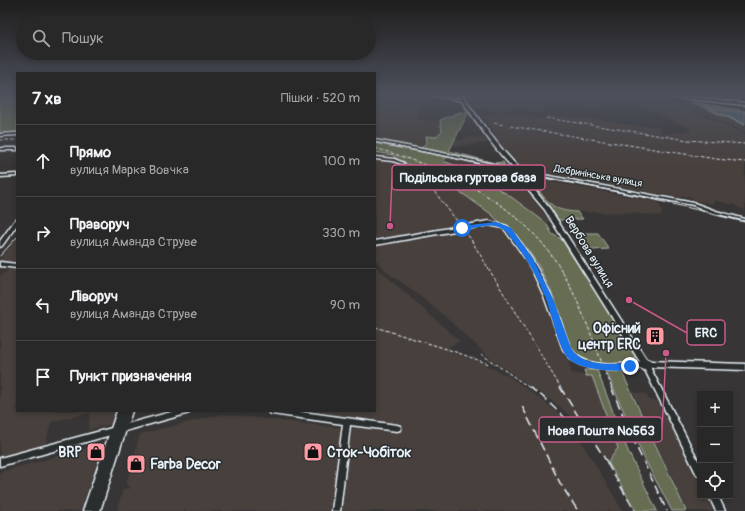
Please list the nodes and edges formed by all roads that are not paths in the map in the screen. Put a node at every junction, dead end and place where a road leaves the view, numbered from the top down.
1 (478, 119) edge
2 (16, 134) edge
3 (0, 135) edge
4 (376, 141) edge
5 (2, 149) edge
6 (16, 149) edge
7 (0, 153) edge
8 (376, 158) edge
9 (402, 163) dead end
10 (518, 171) junction
11 (16, 175) edge
12 (0, 176) edge
13 (745, 220) edge
14 (16, 223) edge
15 (376, 243) edge
16 (0, 244) edge
17 (0, 264) edge
18 (16, 266) edge
19 (646, 365) junction
20 (745, 367) edge
21 (121, 412) edge
22 (128, 412) edge
23 (183, 412) edge
24 (279, 412) edge
25 (347, 422) junction
26 (397, 428) dead end
27 (118, 431) junction
28 (0, 462) edge
29 (697, 466) edge
30 (715, 499) edge
31 (88, 511) edge
32 (95, 511) edge
33 (336, 511) edge
34 (721, 511) edge

1 - 10 main road, Вербова вулиця
2 - 3 main road
4 - 10 street, Добринінська вулиця
5 - 6 street
5 - 7 street
8 - 9 street
10 - 13 street, Добринінська вулиця
10 - 19 main road, Вербова вулиця
11 - 12 street
14 - 16 main road
15 - 19 main road
17 - 18 main road
19 - 20 street
19 - 29 street, Вербова вулиця
21 - 27 main road
22 - 27 main road
23 - 27 street
24 - 25 street
25 - 26 street
25 - 33 street
27 - 28 street
27 - 31 main road
27 - 32 main road
30 - 34 street

